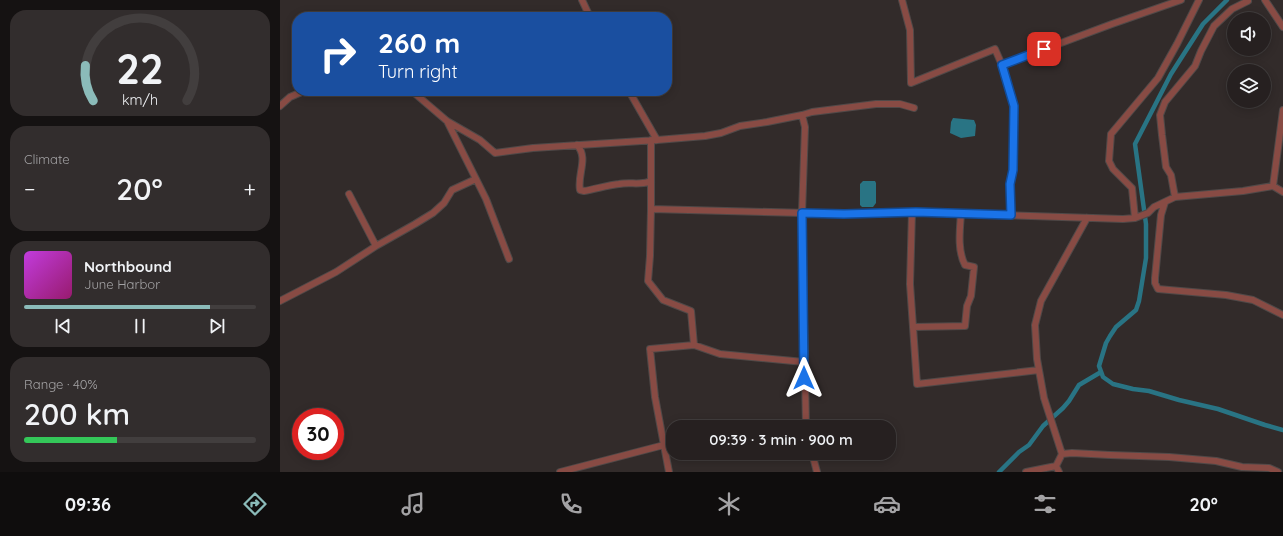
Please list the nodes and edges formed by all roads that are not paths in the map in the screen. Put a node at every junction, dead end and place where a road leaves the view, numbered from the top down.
1 (582, 0) edge
2 (902, 0) edge
3 (1181, 0) edge
4 (1199, 0) edge
5 (1248, 1) dead end
6 (1267, 1) edge
7 (588, 12) edge
8 (1283, 27) edge
9 (1002, 65) junction
10 (292, 96) edge
11 (418, 96) edge
12 (632, 96) edge
13 (280, 106) edge
14 (914, 108) dead end
15 (1283, 110) edge
16 (802, 115) junction
17 (447, 121) junction
18 (654, 140) junction
19 (577, 145) junction
20 (476, 179) junction
21 (651, 183) junction
22 (1273, 186) junction
23 (1283, 192) edge
24 (349, 194) dead end
25 (1175, 197) junction
26 (1165, 202) junction
27 (650, 209) junction
28 (912, 212) junction
29 (802, 213) junction
30 (961, 213) junction
31 (1011, 215) junction
32 (1138, 217) junction
33 (1087, 218) junction
34 (376, 246) junction
35 (510, 259) dead end
36 (280, 301) edge
37 (1283, 315) edge
38 (913, 327) junction
39 (694, 345) junction
40 (804, 362) junction
41 (1039, 370) junction
42 (806, 420) edge
43 (664, 445) junction
44 (1062, 454) junction
45 (814, 460) edge
46 (1057, 469) edge
47 (560, 472) edge
48 (669, 472) edge
49 (817, 472) edge
50 (1026, 472) edge
51 (1278, 472) edge

1 - 7 street
2 - 9 street
3 - 9 street
4 - 32 street
5 - 25 street
6 - 8 street
9 - 31 street
10 - 13 street
11 - 17 street
12 - 18 street
14 - 16 street
15 - 22 street
16 - 18 street
16 - 29 street
17 - 19 street
17 - 20 street
18 - 19 street
18 - 21 street
19 - 21 street
20 - 34 street
20 - 35 street
21 - 27 street
22 - 23 street
22 - 25 street
24 - 34 street
25 - 26 street
26 - 32 street
26 - 37 street
27 - 29 street
27 - 39 street
28 - 29 street
28 - 30 street
28 - 38 street
29 - 40 street
30 - 31 street
30 - 38 street
31 - 33 street
32 - 33 street
33 - 41 street
34 - 36 street
38 - 41 street
39 - 40 street
39 - 43 street
40 - 42 street
41 - 44 street
43 - 47 street
43 - 48 street
44 - 46 street
44 - 51 street
45 - 49 street
46 - 50 street

